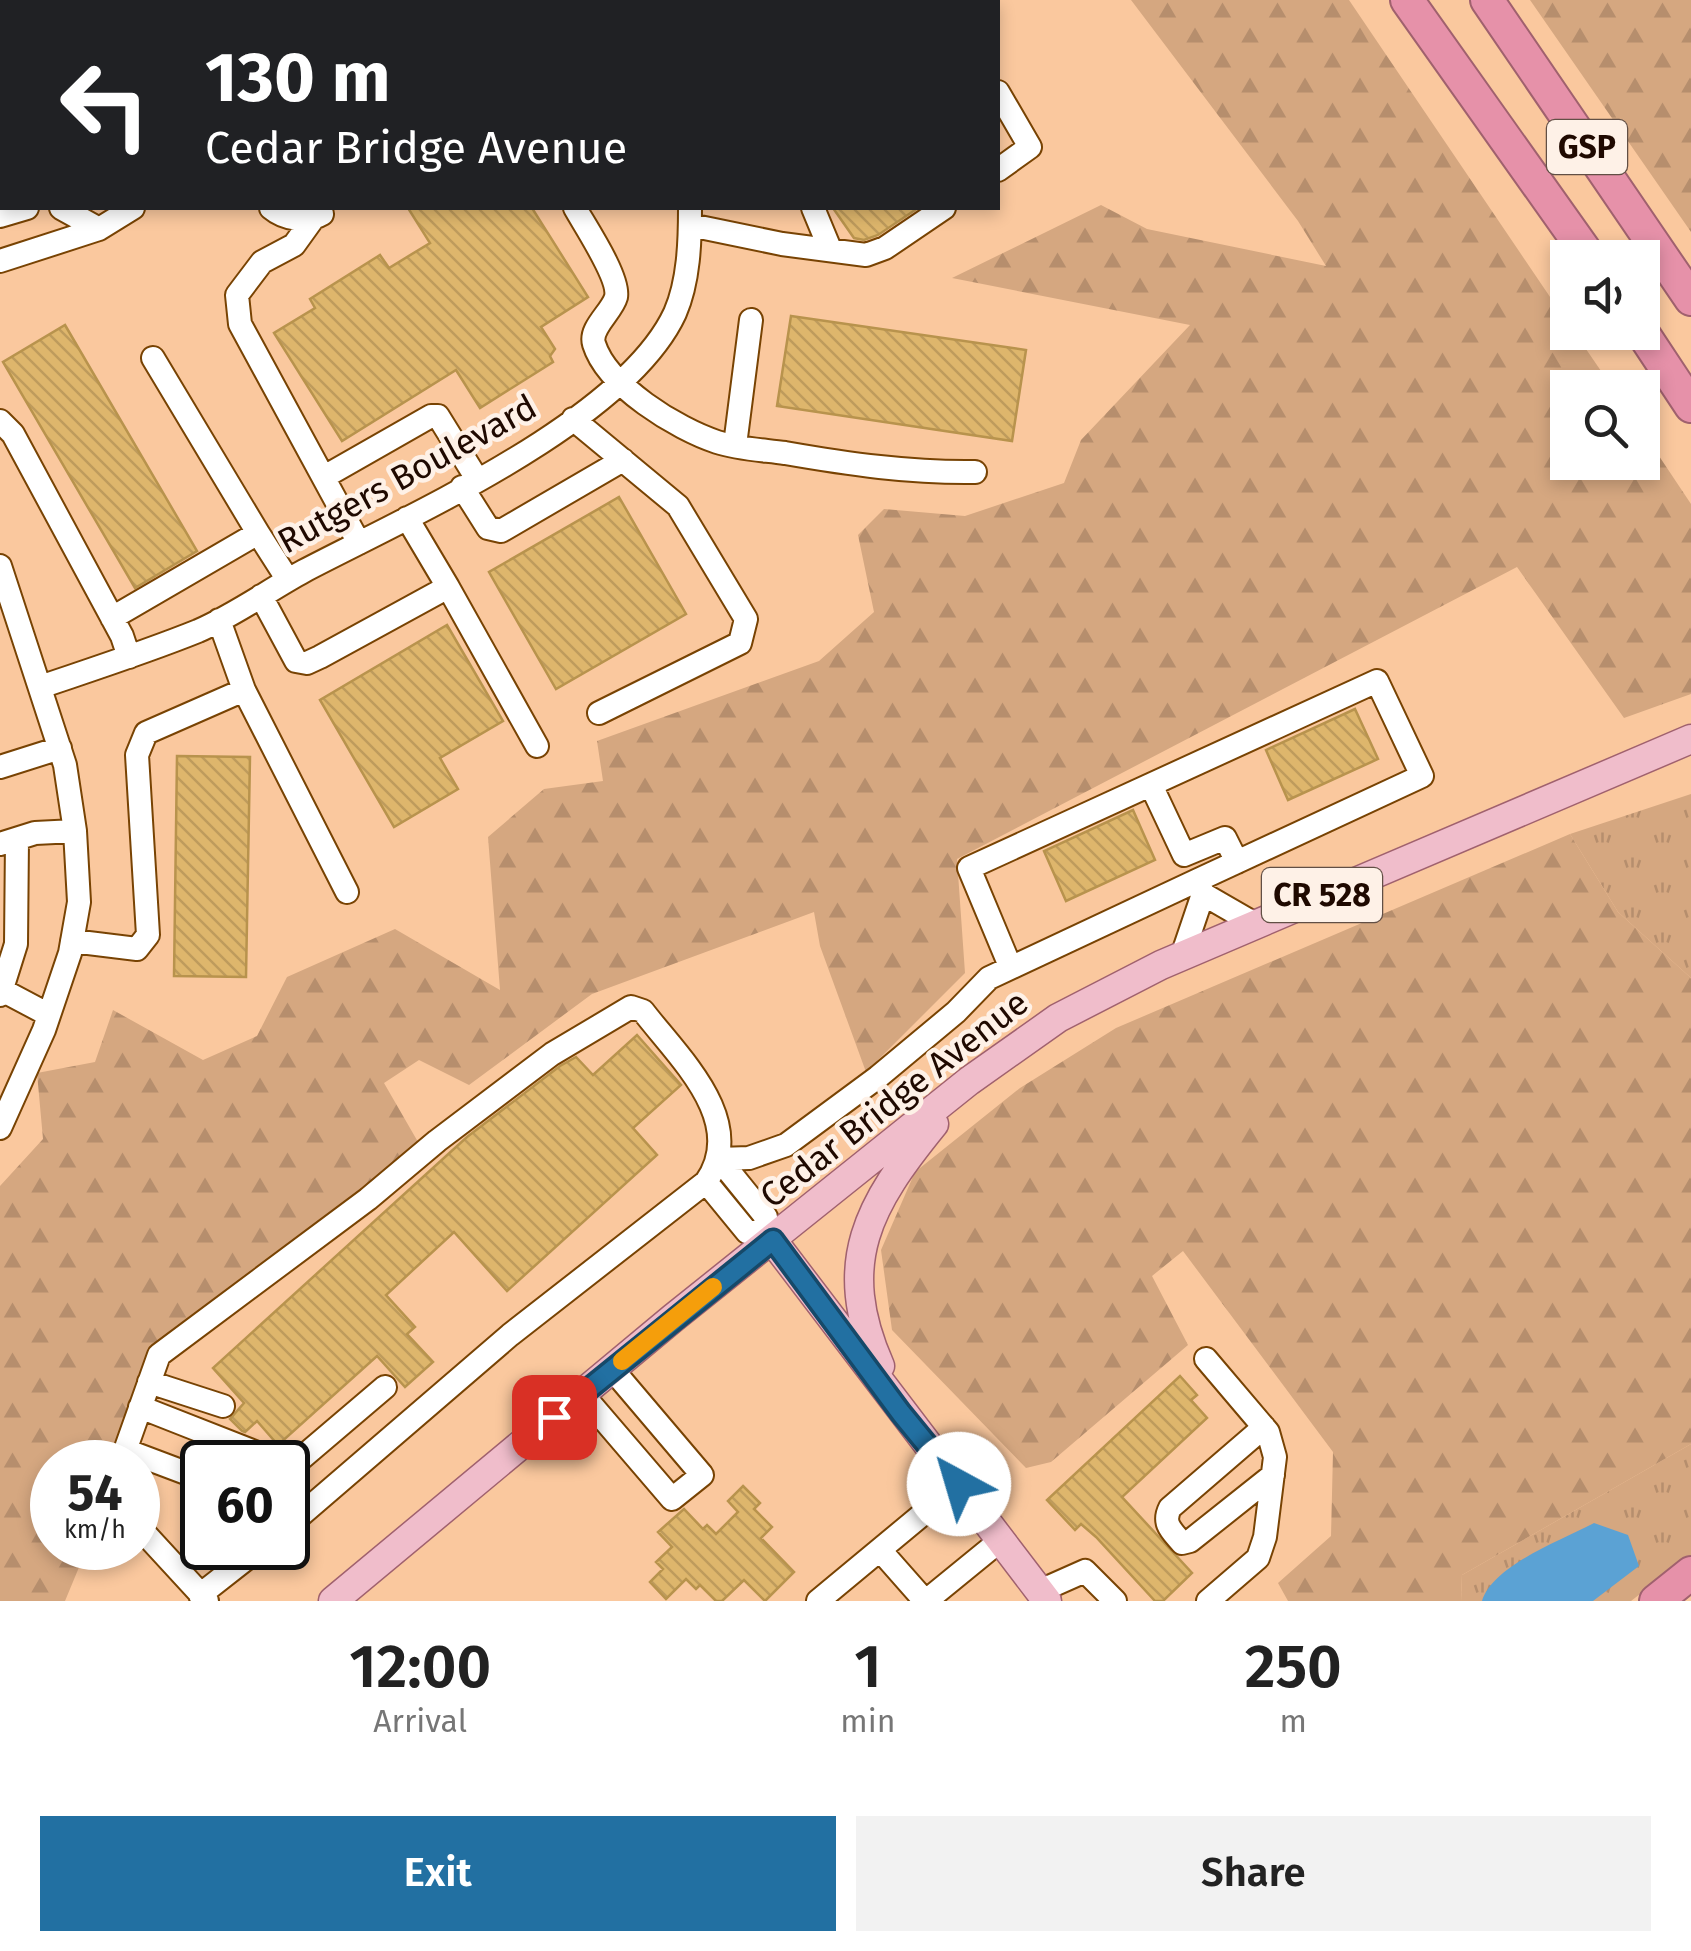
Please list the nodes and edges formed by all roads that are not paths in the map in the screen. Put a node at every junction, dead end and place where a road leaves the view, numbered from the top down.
1 (1408, 0) edge
2 (1488, 0) edge
3 (1000, 95) edge
4 (1000, 169) edge
5 (65, 210) edge
6 (131, 210) edge
7 (273, 210) edge
8 (576, 210) edge
9 (814, 210) edge
10 (941, 210) edge
11 (315, 214) edge
12 (690, 216) edge
13 (99, 229) junction
14 (1577, 240) edge
15 (830, 248) junction
16 (0, 260) edge
17 (1690, 296) edge
18 (751, 320) dead end
19 (1653, 350) edge
20 (153, 358) dead end
21 (620, 384) junction
22 (1688, 406) edge
23 (573, 419) junction
24 (0, 421) edge
25 (735, 445) junction
26 (623, 460) junction
27 (975, 472) dead end
28 (324, 477) junction
29 (469, 483) junction
30 (407, 518) junction
31 (258, 533) junction
32 (359, 543) junction
33 (0, 566) edge
34 (288, 580) junction
35 (448, 586) junction
36 (261, 596) junction
37 (112, 618) junction
38 (218, 620) junction
39 (129, 657) junction
40 (40, 687) junction
41 (244, 690) junction
42 (599, 713) dead end
43 (1691, 739) edge
44 (537, 746) dead end
45 (60, 748) junction
46 (0, 767) edge
47 (1151, 784) junction
48 (74, 832) junction
49 (8, 841) edge
50 (1236, 862) junction
51 (1200, 887) junction
52 (348, 892) dead end
53 (1255, 924) junction
54 (72, 941) junction
55 (1182, 956) junction
56 (1010, 966) junction
57 (1, 991) edge
58 (49, 1015) junction
59 (969, 1081) junction
60 (0, 1128) edge
61 (719, 1159) junction
62 (706, 1182) junction
63 (768, 1236) junction
64 (1206, 1359) dead end
65 (612, 1369) junction
66 (149, 1382) junction
67 (385, 1387) dead end
68 (582, 1394) junction
69 (223, 1406) dead end
70 (140, 1407) junction
71 (901, 1413) junction
72 (1264, 1427) junction
73 (129, 1440) edge
74 (219, 1440) edge
75 (310, 1448) edge
76 (1273, 1475) junction
77 (959, 1484) junction
78 (310, 1507) edge
79 (1002, 1539) junction
80 (160, 1550) edge
81 (880, 1550) junction
82 (230, 1570) edge
83 (1691, 1573) edge
84 (1044, 1596) edge
85 (204, 1598) edge
86 (333, 1601) edge
87 (818, 1601) edge
88 (925, 1601) edge
89 (1115, 1601) edge
90 (1208, 1601) edge
91 (1656, 1601) edge

1 - 14 highway, GSP
2 - 17 highway, GSP
3 - 4 street
5 - 13 street
6 - 13 street
7 - 11 street
8 - 21 street
9 - 15 street
10 - 15 street
11 - 28 street
12 - 15 street
12 - 21 street, Rutgers Boulevard
13 - 16 street
18 - 25 street
19 - 22 highway
20 - 31 street
21 - 23 street, Rutgers Boulevard
21 - 25 street
23 - 26 street
23 - 29 street, Rutgers Boulevard
24 - 37 street
25 - 27 street
26 - 29 street
26 - 42 street
28 - 29 street
28 - 32 street
29 - 30 street, Rutgers Boulevard
30 - 32 street, Rutgers Boulevard
30 - 35 street
31 - 34 street
31 - 37 street
32 - 34 street, Rutgers Boulevard
33 - 40 street
34 - 36 street, Rutgers Boulevard
35 - 36 street
35 - 44 street
36 - 38 street, Rutgers Boulevard
37 - 39 street
38 - 39 street, Rutgers Boulevard
38 - 41 street
39 - 40 street, Rutgers Boulevard
40 - 45 street
41 - 52 street
41 - 54 street
43 - 53 main road, Cedar Bridge Avenue / CR 528
45 - 46 street
45 - 48 street
47 - 50 street
47 - 50 street
47 - 56 street
48 - 49 street
48 - 54 street
49 - 57 street
50 - 51 street
51 - 53 street
51 - 55 street
51 - 56 street
53 - 55 main road, Cedar Bridge Avenue / CR 528
54 - 58 street
55 - 59 main road, Cedar Bridge Avenue / CR 528
56 - 61 street
57 - 58 street
58 - 60 street
59 - 63 main road, Cedar Bridge Avenue / CR 528
59 - 71 main road
61 - 62 street
61 - 63 street
61 - 66 street
62 - 63 street
62 - 78 street
63 - 65 main road, Cedar Bridge Avenue / CR 528
63 - 71 main road
64 - 72 street
65 - 68 main road, Cedar Bridge Avenue / CR 528
65 - 68 street
66 - 69 street
66 - 70 street
67 - 75 street
68 - 86 main road, Cedar Bridge Avenue / CR 528
70 - 73 street
70 - 74 street
71 - 77 main road
72 - 76 street
72 - 76 street
76 - 90 street
77 - 79 main road
77 - 81 street
79 - 84 main road
79 - 88 street
80 - 85 street
81 - 87 street
81 - 88 street
82 - 85 street
83 - 91 highway
84 - 89 street

